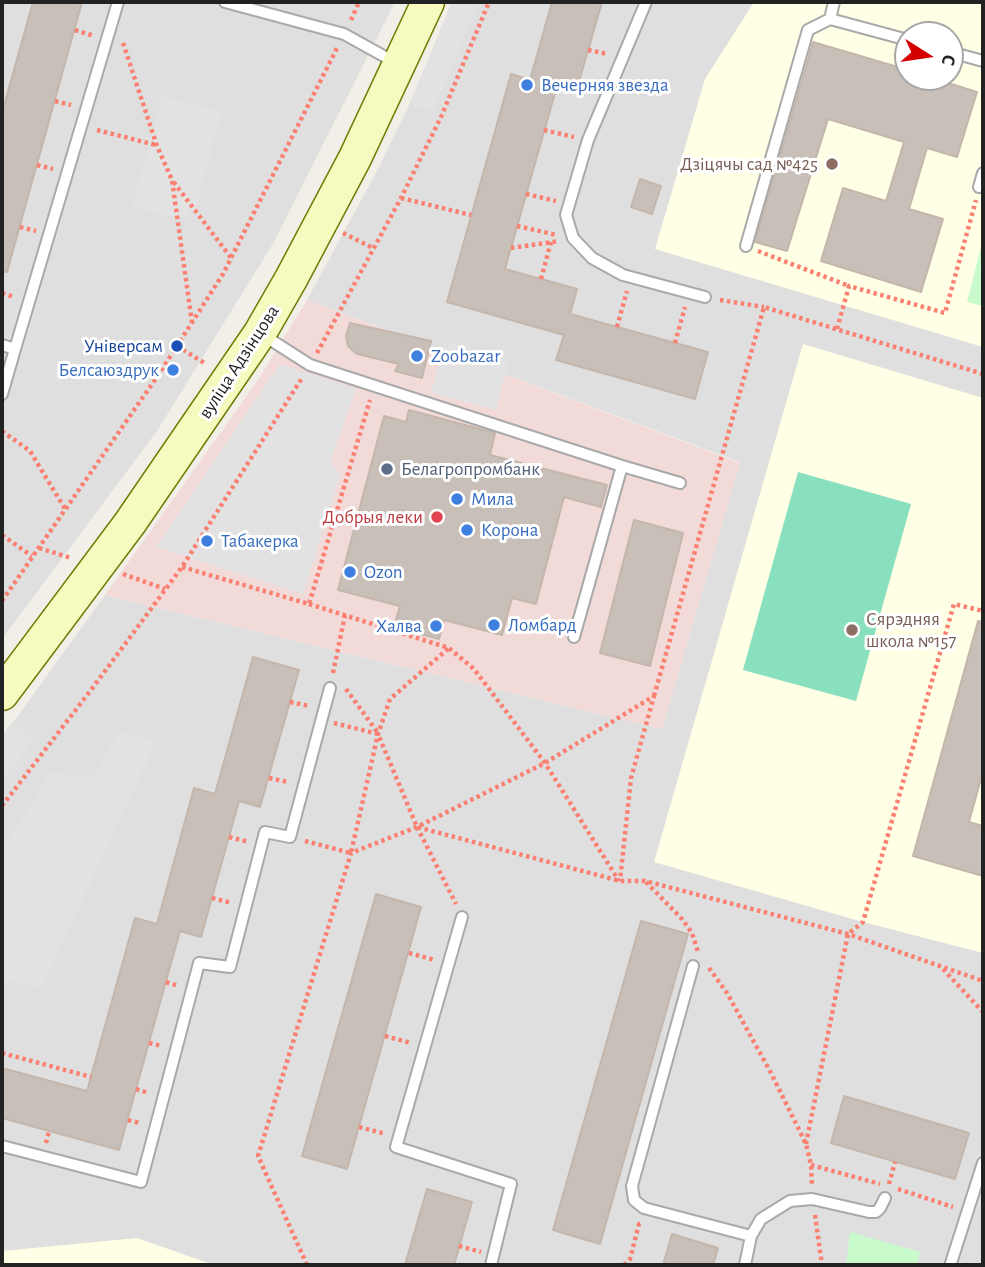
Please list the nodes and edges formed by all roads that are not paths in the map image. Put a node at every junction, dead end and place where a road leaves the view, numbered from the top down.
1 (118, 2) edge
2 (225, 2) edge
3 (428, 2) edge
4 (646, 2) edge
5 (834, 2) edge
6 (830, 19) junction
7 (894, 36) edge
8 (964, 56) edge
9 (983, 61) edge
10 (400, 65) junction
11 (983, 173) edge
12 (979, 187) road end
13 (746, 246) road end
14 (705, 298) road end
15 (260, 333) junction
16 (2, 345) edge
17 (15, 349) junction
18 (2, 394) edge
19 (622, 466) junction
20 (680, 483) dead end
21 (574, 637) dead end
22 (330, 688) road end
23 (2, 694) edge
24 (462, 917) road end
25 (693, 966) dead end
26 (2, 1146) edge
27 (983, 1163) edge
28 (885, 1198) dead end
29 (751, 1236) junction
30 (951, 1263) dead end
31 (491, 1265) edge
32 (745, 1265) edge

1 - 17 lane
2 - 10 lane
3 - 10 main road, вуліца Адзінцова
4 - 14 lane
5 - 6 lane
6 - 7 lane
6 - 13 lane
8 - 9 lane
10 - 15 main road, вуліца Адзінцова
11 - 12 lane
15 - 19 lane
15 - 23 main road, вуліца Адзінцова
16 - 17 lane
17 - 18 lane
19 - 20 lane
19 - 21 lane
22 - 26 lane
24 - 31 lane
25 - 29 lane
27 - 30 lane
28 - 29 lane
29 - 32 lane

